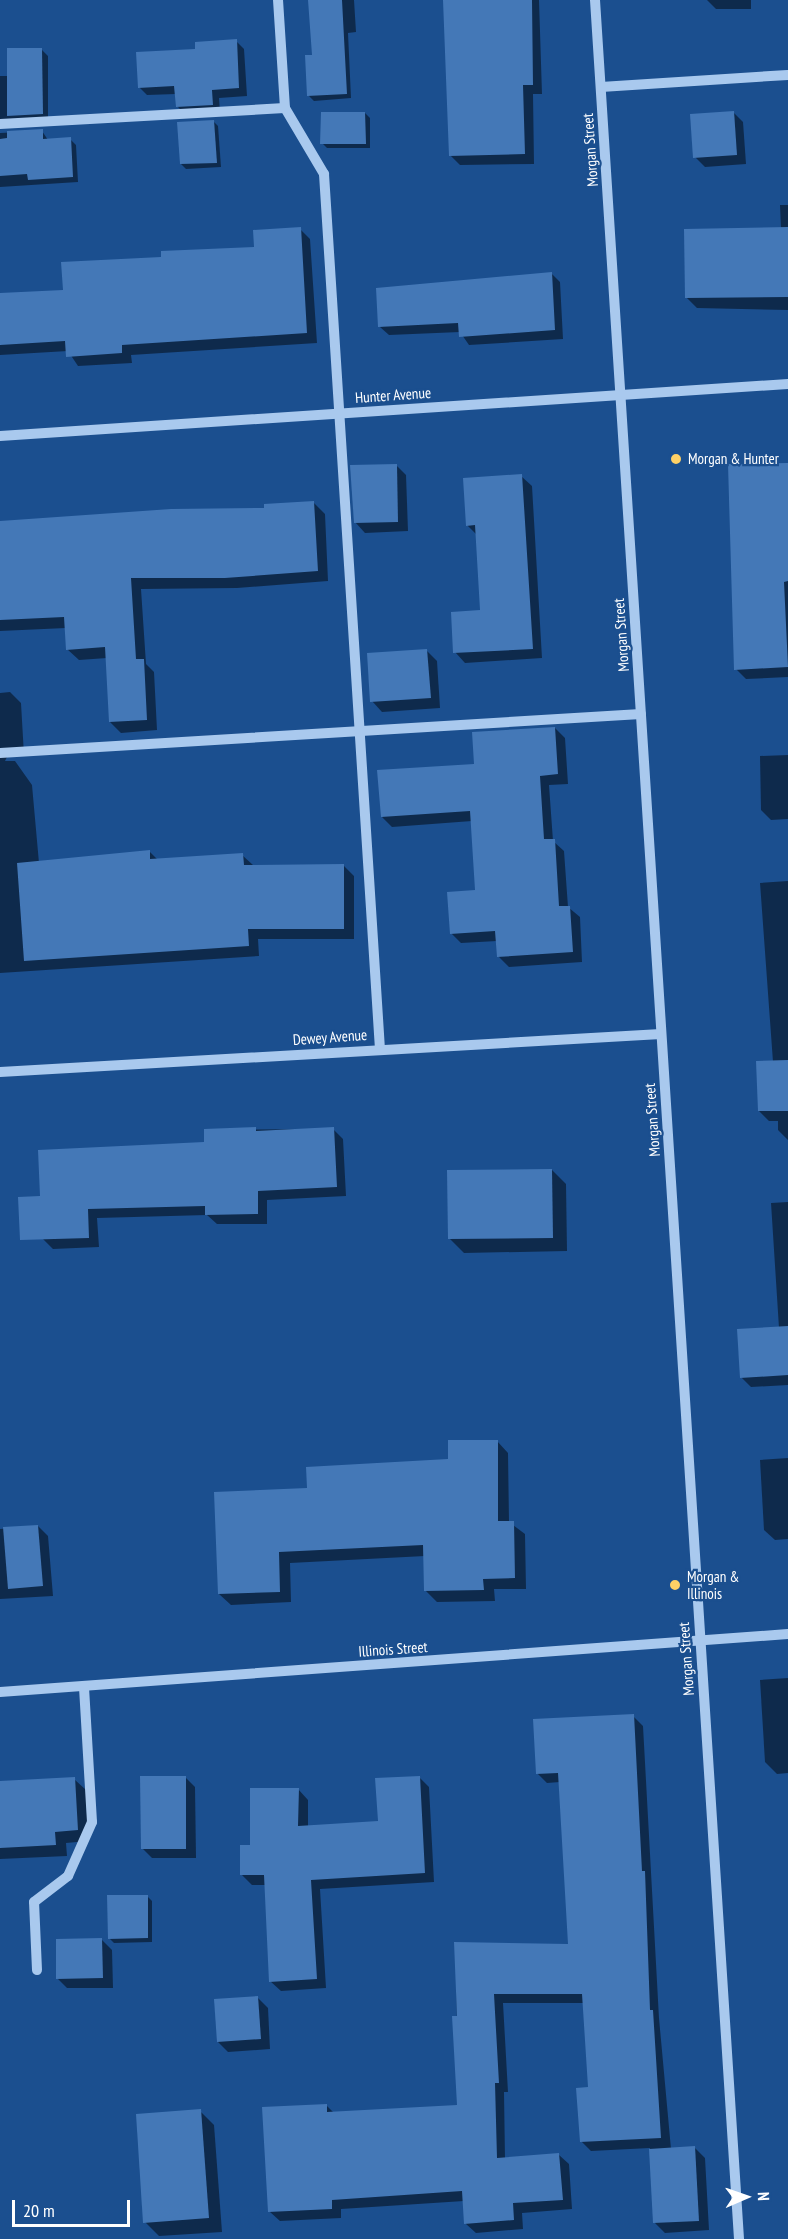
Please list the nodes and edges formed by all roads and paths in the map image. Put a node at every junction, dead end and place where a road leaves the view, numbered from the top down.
1 (278, 0) edge
2 (595, 0) edge
3 (788, 75) edge
4 (601, 87) junction
5 (285, 108) junction
6 (0, 124) edge
7 (788, 384) edge
8 (621, 395) junction
9 (339, 414) junction
10 (0, 436) edge
11 (641, 714) junction
12 (359, 731) junction
13 (0, 753) edge
14 (661, 1034) junction
15 (380, 1049) junction
16 (0, 1072) edge
17 (788, 1634) edge
18 (700, 1641) junction
19 (84, 1687) junction
20 (0, 1692) edge
21 (37, 1970) dead end
22 (739, 2239) edge

1 - 5 street
2 - 4 street, Morgan Street
3 - 4 street
4 - 8 street, Morgan Street
5 - 6 street
5 - 9 street
7 - 8 street, Hunter Avenue
8 - 9 street, Hunter Avenue
8 - 11 street, Morgan Street
9 - 10 street, Hunter Avenue
9 - 12 street
11 - 12 street
11 - 14 street, Morgan Street
12 - 13 street
12 - 15 street
14 - 15 street, Dewey Avenue
14 - 18 street, Morgan Street
15 - 16 street, Dewey Avenue
17 - 18 street, Illinois Street
18 - 19 street, Illinois Street
18 - 22 street, Morgan Street
19 - 20 street, Illinois Street
19 - 21 street

